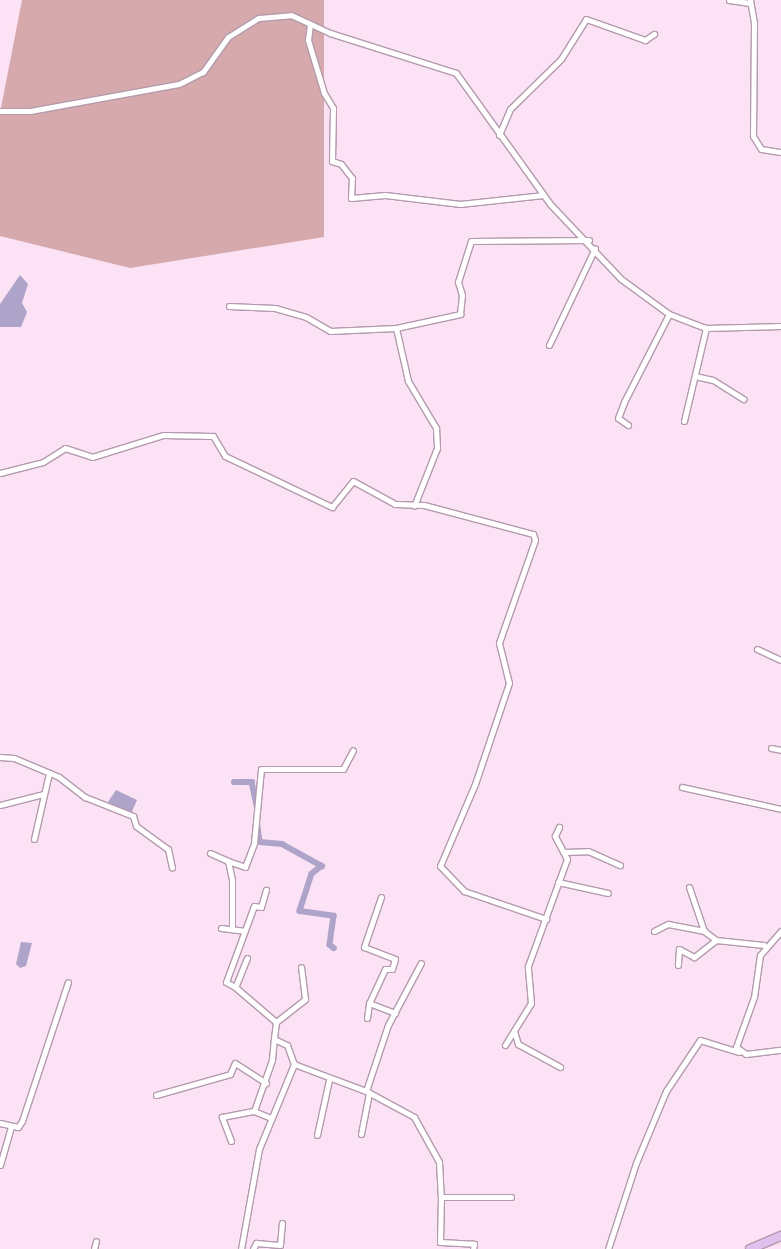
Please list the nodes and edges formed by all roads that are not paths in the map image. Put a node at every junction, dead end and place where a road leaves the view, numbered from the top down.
1 (729, 0) edge
2 (750, 1) edge
3 (310, 24) junction
4 (654, 34) dead end
5 (0, 111) edge
6 (499, 135) junction
7 (781, 152) edge
8 (544, 195) junction
9 (589, 240) junction
10 (595, 248) junction
11 (229, 306) dead end
12 (669, 314) junction
13 (781, 326) edge
14 (396, 328) junction
15 (706, 328) junction
16 (549, 345) dead end
17 (695, 376) junction
18 (744, 399) dead end
19 (684, 421) dead end
20 (628, 425) dead end
21 (0, 473) edge
22 (414, 506) junction
23 (757, 649) dead end
24 (781, 660) edge
25 (771, 748) dead end
26 (353, 750) dead end
27 (781, 750) edge
28 (0, 757) edge
29 (49, 773) junction
30 (682, 787) dead end
31 (43, 794) junction
32 (0, 805) edge
33 (781, 809) edge
34 (559, 827) dead end
35 (34, 839) dead end
36 (564, 852) junction
37 (210, 853) dead end
38 (228, 861) junction
39 (620, 865) dead end
40 (172, 868) dead end
41 (558, 882) junction
42 (689, 887) dead end
43 (266, 890) dead end
44 (608, 893) dead end
45 (380, 897) dead end
46 (546, 919) junction
47 (221, 928) dead end
48 (232, 930) junction
49 (244, 931) junction
50 (654, 931) dead end
51 (704, 931) junction
52 (781, 931) edge
53 (716, 940) junction
54 (764, 945) junction
55 (247, 958) dead end
56 (421, 963) dead end
57 (678, 965) dead end
58 (301, 967) dead end
59 (68, 982) dead end
60 (235, 987) junction
61 (369, 1003) junction
62 (395, 1013) junction
63 (367, 1018) dead end
64 (276, 1022) junction
65 (514, 1031) junction
66 (274, 1039) junction
67 (505, 1046) dead end
68 (781, 1050) edge
69 (739, 1052) junction
70 (294, 1064) junction
71 (560, 1067) dead end
72 (329, 1080) junction
73 (266, 1083) junction
74 (367, 1092) junction
75 (156, 1095) dead end
76 (254, 1111) junction
77 (271, 1118) junction
78 (0, 1124) edge
79 (11, 1127) junction
80 (361, 1134) dead end
81 (317, 1135) dead end
82 (230, 1141) dead end
83 (0, 1165) edge
84 (441, 1197) junction
85 (510, 1197) dead end
86 (282, 1223) dead end
87 (781, 1236) edge
88 (96, 1242) dead end
89 (767, 1245) edge
90 (94, 1249) edge
91 (241, 1249) edge
92 (253, 1249) edge
93 (473, 1249) edge
94 (608, 1249) edge
95 (750, 1249) edge

1 - 2 street
2 - 7 street
3 - 5 street
3 - 6 street
3 - 8 street
4 - 6 street
6 - 8 street
8 - 9 street
9 - 10 street
9 - 14 street
10 - 12 street
10 - 16 street
11 - 14 street
12 - 15 street
12 - 20 street
13 - 15 street
14 - 22 street
15 - 17 street
17 - 18 street
17 - 19 street
21 - 22 street
22 - 46 street
23 - 24 street
25 - 27 street
26 - 38 street
28 - 29 street
29 - 31 street
29 - 40 street
30 - 33 street
31 - 32 street
31 - 35 street
34 - 36 street
36 - 39 street
36 - 41 street
37 - 38 street
38 - 48 street
41 - 44 street
41 - 46 street
42 - 51 street
43 - 49 street
45 - 61 street
46 - 65 street
47 - 48 street
48 - 49 street
49 - 60 street
50 - 51 street
51 - 53 street
52 - 54 street
53 - 54 street
53 - 57 street
54 - 69 street
55 - 60 street
56 - 62 street
58 - 64 street
59 - 79 street
60 - 64 street
61 - 62 street
61 - 63 street
62 - 74 street
64 - 66 street
65 - 67 street
65 - 71 street
66 - 70 street
66 - 73 street
68 - 69 street
69 - 94 street
70 - 72 street
70 - 77 street
72 - 74 street
72 - 81 street
73 - 75 street
73 - 76 street
74 - 80 street
74 - 84 street
76 - 77 street
76 - 82 street
77 - 91 street
78 - 79 street
79 - 83 street
84 - 85 street
84 - 93 street
86 - 92 street
87 - 89 highway
88 - 90 street
89 - 95 highway

